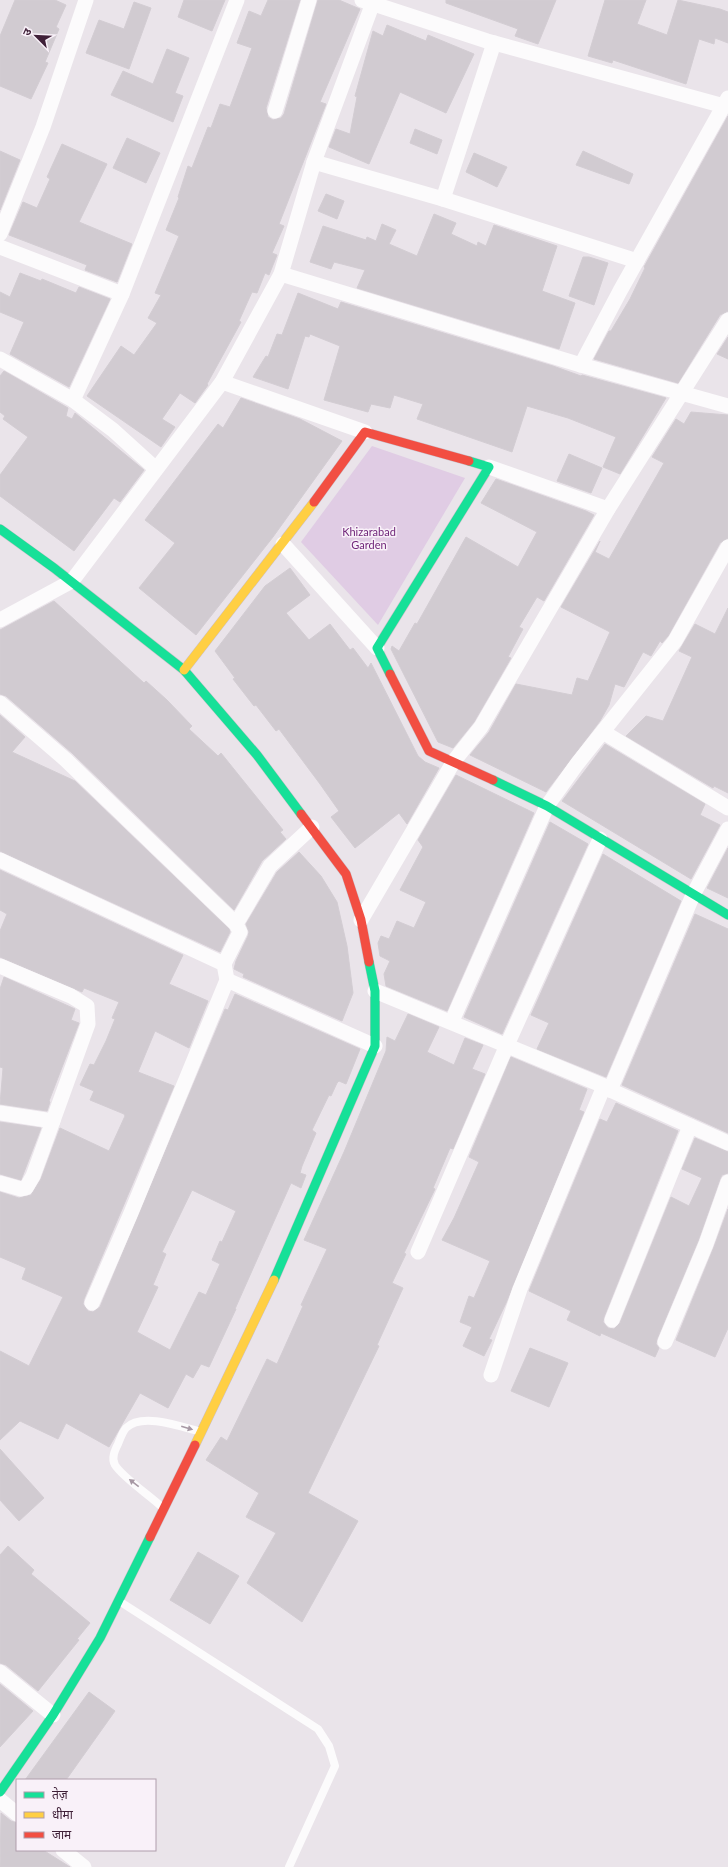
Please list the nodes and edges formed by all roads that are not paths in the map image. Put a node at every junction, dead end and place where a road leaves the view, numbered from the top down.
1 (86, 0) edge
2 (237, 0) edge
3 (309, 0) edge
4 (370, 1) edge
5 (494, 43) junction
6 (726, 102) edge
7 (275, 111) dead end
8 (314, 162) junction
9 (443, 199) junction
10 (0, 234) edge
11 (0, 247) edge
12 (637, 261) junction
13 (281, 274) junction
14 (122, 294) junction
15 (728, 320) edge
16 (0, 359) edge
17 (581, 364) junction
18 (222, 382) junction
19 (683, 393) junction
20 (73, 400) junction
21 (728, 406) edge
22 (365, 432) junction
23 (489, 467) junction
24 (156, 468) junction
25 (608, 509) junction
26 (0, 530) edge
27 (283, 544) junction
28 (728, 547) edge
29 (72, 581) junction
30 (0, 620) edge
31 (377, 648) junction
32 (184, 670) junction
33 (0, 703) edge
34 (603, 732) junction
35 (454, 761) junction
36 (548, 806) junction
37 (728, 808) edge
38 (312, 827) junction
39 (728, 829) edge
40 (600, 839) junction
41 (0, 860) edge
42 (693, 895) junction
43 (728, 915) edge
44 (361, 920) junction
45 (236, 924) junction
46 (224, 964) junction
47 (1, 968) edge
48 (227, 980) junction
49 (375, 991) junction
50 (452, 1022) junction
51 (507, 1045) junction
52 (375, 1046) junction
53 (607, 1088) junction
54 (0, 1113) edge
55 (53, 1122) junction
56 (690, 1126) junction
57 (728, 1142) edge
58 (728, 1182) edge
59 (0, 1183) edge
60 (418, 1252) dead end
61 (92, 1303) dead end
62 (612, 1320) dead end
63 (665, 1342) dead end
64 (491, 1375) dead end
65 (201, 1432) junction
66 (164, 1508) junction
67 (119, 1601) junction
68 (0, 1672) edge
69 (53, 1715) junction
70 (0, 1792) edge
71 (0, 1800) edge
72 (16, 1813) edge
73 (64, 1851) edge
74 (84, 1867) edge
75 (289, 1867) edge

1 - 10 street
2 - 14 street
3 - 7 street
4 - 5 street
4 - 8 street
5 - 6 street
5 - 9 street
6 - 12 street
8 - 9 street
8 - 13 street
9 - 12 street
11 - 14 street
12 - 17 street
13 - 17 street
13 - 18 street
14 - 20 street
15 - 19 street
16 - 20 street
17 - 19 street
18 - 22 street
18 - 24 street
19 - 21 street
19 - 25 street
20 - 24 street
22 - 23 main road
22 - 27 main road
23 - 25 street
23 - 31 main road
24 - 29 street
25 - 35 street
26 - 29 main road
27 - 31 street
27 - 32 main road
28 - 34 street
29 - 30 street
29 - 32 main road
31 - 35 main road
32 - 38 main road
33 - 45 street
34 - 36 street
34 - 37 street
35 - 36 main road
35 - 44 street
36 - 40 main road
36 - 50 street
38 - 44 main road
38 - 45 street
39 - 42 street
40 - 42 main road
40 - 51 street
41 - 46 street
42 - 43 main road
42 - 53 street
44 - 49 main road
45 - 46 street
46 - 48 street
47 - 55 street
48 - 52 street
48 - 61 street
49 - 50 street
49 - 52 main road
50 - 51 street
51 - 53 street
51 - 60 street
52 - 65 main road
53 - 56 street
53 - 64 street
54 - 55 street
55 - 59 street
56 - 57 street
56 - 62 street
58 - 63 street
65 - 66 main road
66 -> 65 lane
66 - 67 main road
67 - 69 main road
67 - 75 lane
68 - 69 street
69 - 70 main road
71 - 72 street
73 - 74 street

